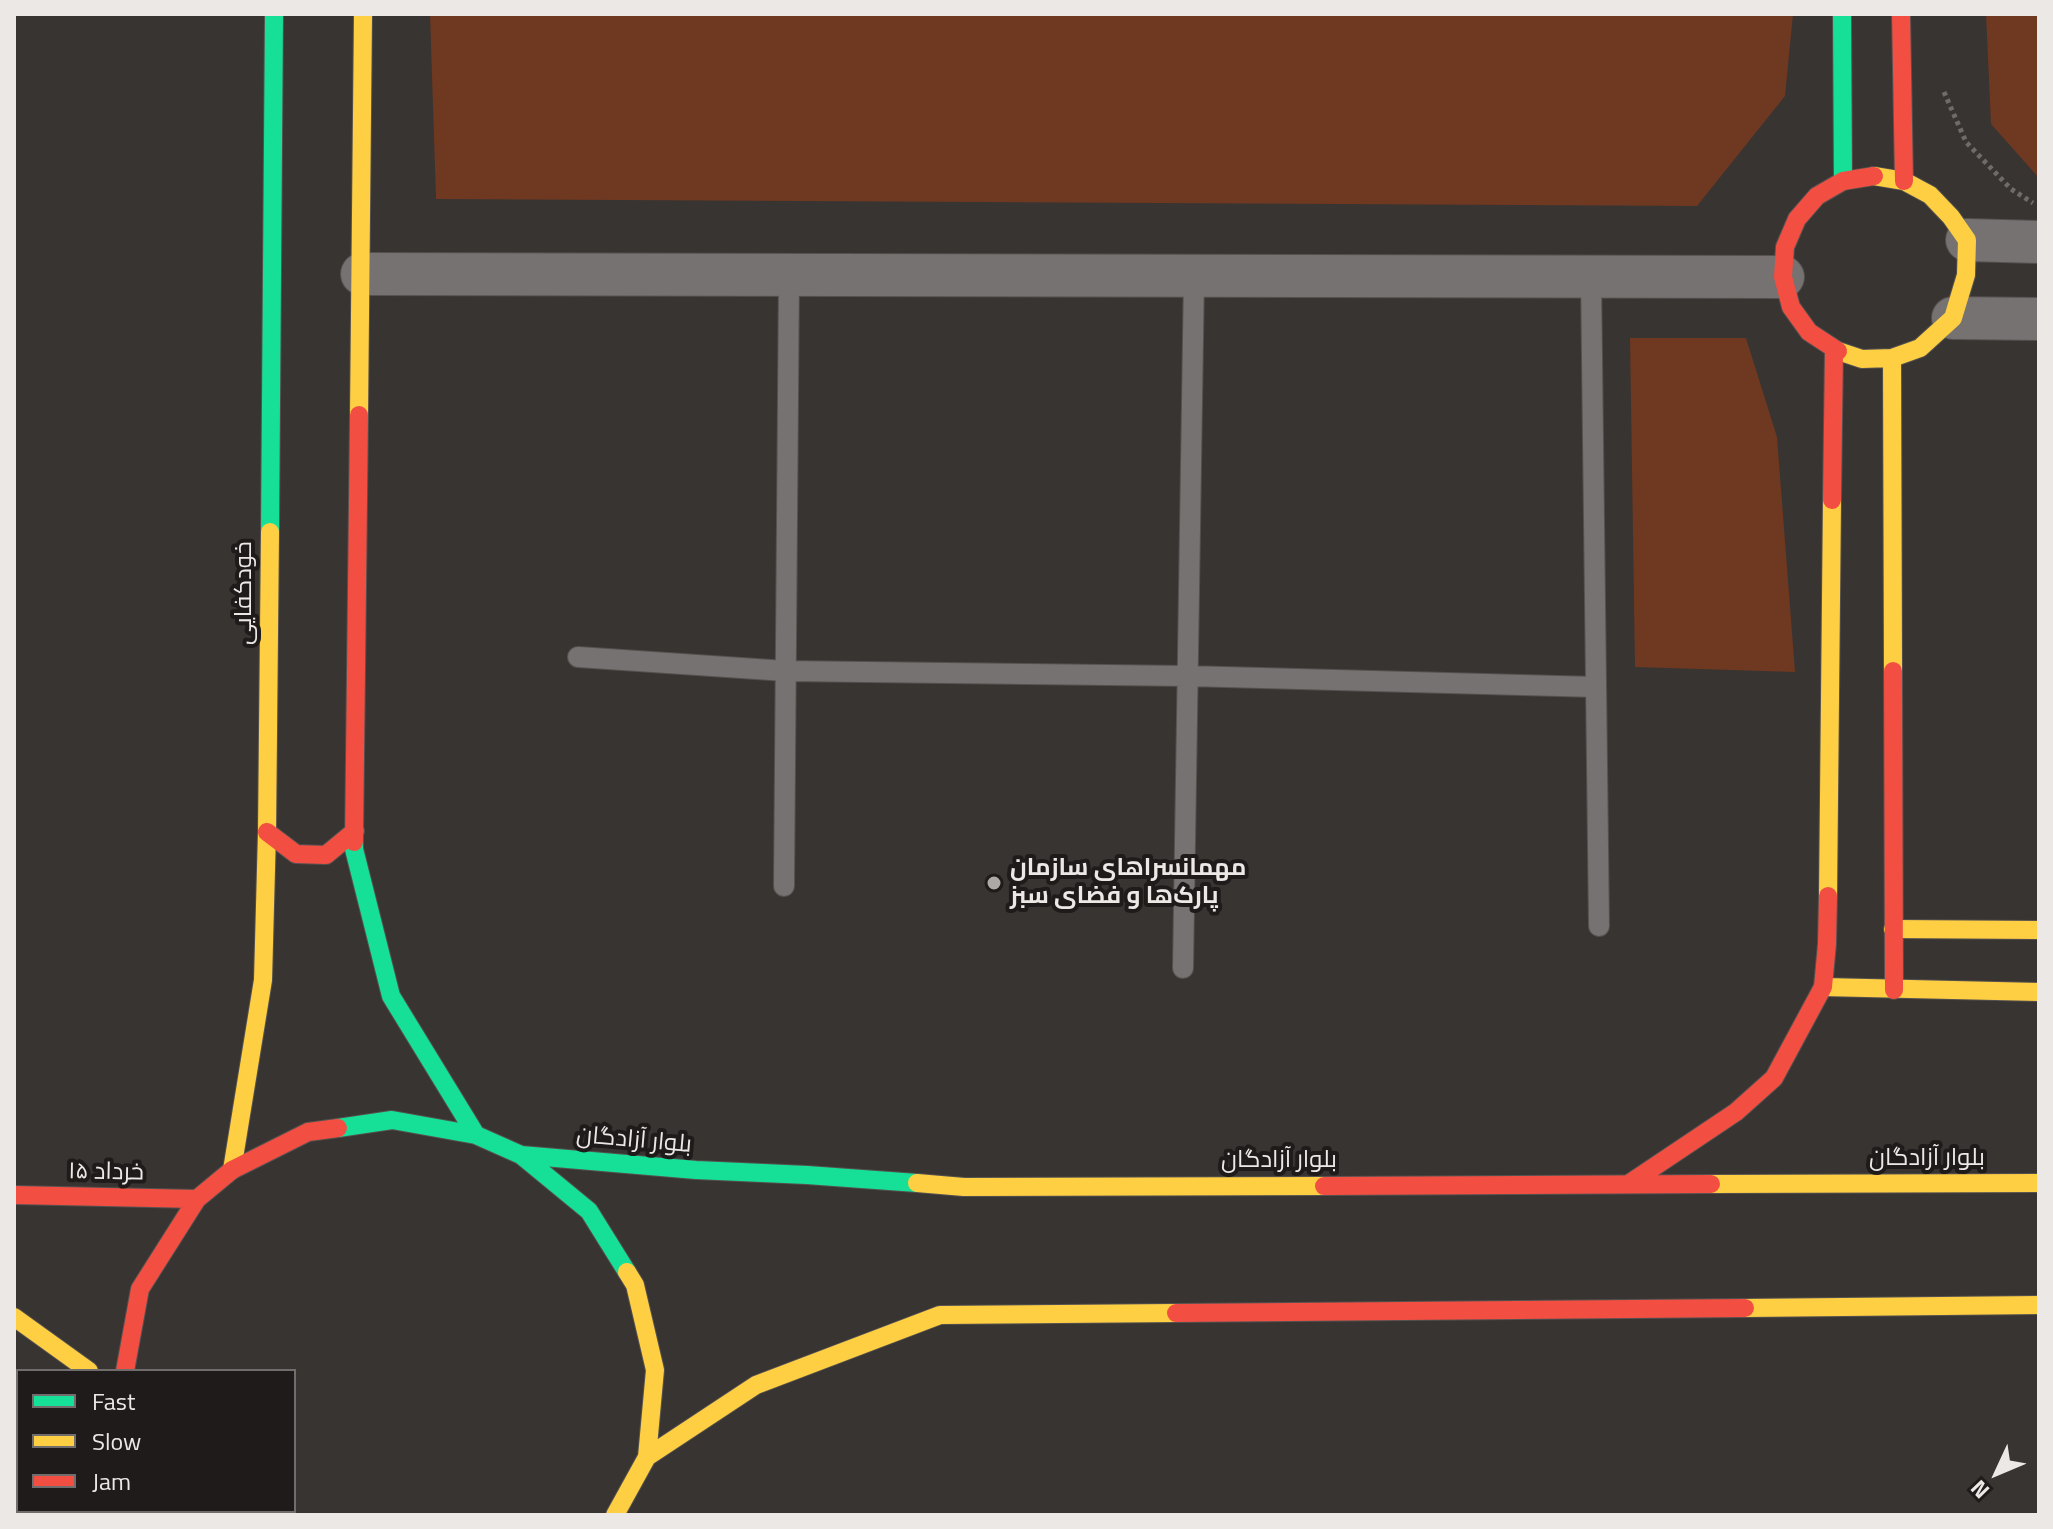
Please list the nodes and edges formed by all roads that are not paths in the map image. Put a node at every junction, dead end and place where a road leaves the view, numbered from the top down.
1 (274, 14) edge
2 (363, 14) edge
3 (1842, 14) edge
4 (1901, 14) edge
5 (1843, 181) junction
6 (1904, 181) junction
7 (1967, 240) junction
8 (2039, 242) edge
9 (362, 274) junction
10 (789, 275) junction
11 (1194, 276) junction
12 (1591, 277) junction
13 (1783, 277) junction
14 (1953, 318) junction
15 (2039, 319) edge
16 (1834, 349) junction
17 (1892, 358) junction
18 (578, 657) dead end
19 (786, 671) junction
20 (1187, 676) junction
21 (1596, 687) junction
22 (355, 831) junction
23 (267, 832) junction
24 (784, 886) dead end
25 (1599, 926) dead end
26 (1893, 929) junction
27 (2039, 930) edge
28 (1183, 968) dead end
29 (1823, 987) junction
30 (1894, 990) junction
31 (2039, 992) edge
32 (476, 1135) junction
33 (521, 1155) junction
34 (232, 1170) junction
35 (1630, 1183) junction
36 (2039, 1183) edge
37 (14, 1195) edge
38 (197, 1199) junction
39 (2039, 1305) edge
40 (14, 1317) edge
41 (86, 1369) edge
42 (125, 1369) edge
43 (647, 1457) junction
44 (615, 1515) edge

1 - 23 main road, خودکفایی
2 - 9 main road
3 - 5 main road
4 - 6 main road
5 - 6 main road
5 - 13 main road
6 - 7 main road
7 - 8 street
7 - 14 main road
9 - 10 street
9 - 22 main road
10 - 11 street
10 - 19 lane
11 - 12 street
11 - 20 lane
12 - 13 street
12 - 21 lane
13 - 16 main road
14 - 15 street
14 - 17 main road
16 - 17 main road
16 - 29 main road
17 - 26 main road
18 - 19 lane
19 - 20 lane
19 - 24 lane
20 - 21 lane
20 - 28 lane
21 - 25 lane
22 - 23 main road
22 - 32 main road
23 - 34 main road, خودکفایی
26 - 27 main road
26 - 30 main road
29 - 30 main road
29 - 35 main road
30 - 31 main road
32 - 33 main road
32 - 34 main road
33 - 35 main road, بلوار آزادگان
33 - 43 main road
34 - 38 main road
35 - 36 main road, بلوار آزادگان
37 - 38 main road, ۱۵ خرداد
38 - 42 main road
39 - 43 main road
40 - 41 main road
43 - 44 main road

